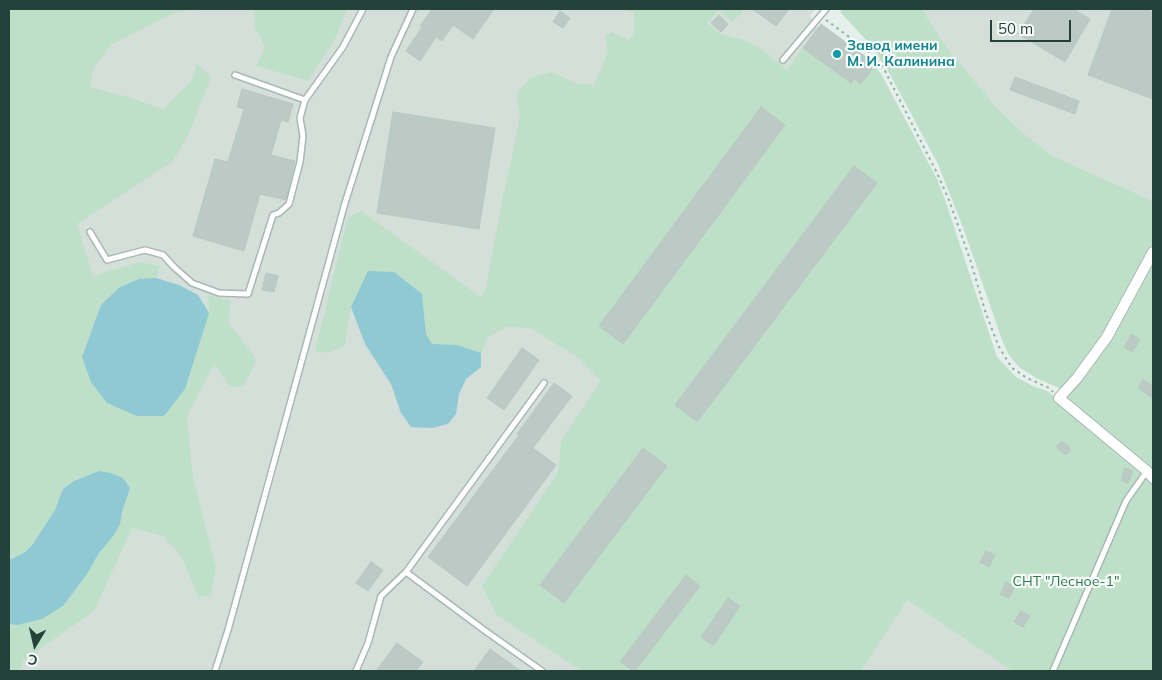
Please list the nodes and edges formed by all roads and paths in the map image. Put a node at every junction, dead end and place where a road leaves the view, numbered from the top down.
1 (363, 9) edge
2 (412, 9) edge
3 (826, 9) edge
4 (820, 15) junction
5 (783, 60) dead end
6 (235, 75) dead end
7 (306, 100) junction
8 (90, 232) dead end
9 (1152, 259) edge
10 (544, 383) dead end
11 (1059, 398) junction
12 (1150, 475) edge
13 (406, 572) junction
14 (215, 671) edge
15 (356, 671) edge
16 (542, 671) edge
17 (1053, 671) edge

1 - 7 lane
2 - 14 lane
3 - 4 lane
4 - 5 lane
4 - 11 path
6 - 7 lane
7 - 8 lane
9 - 11 street
10 - 13 lane
11 - 12 street
12 - 17 lane
13 - 15 lane
13 - 16 lane

